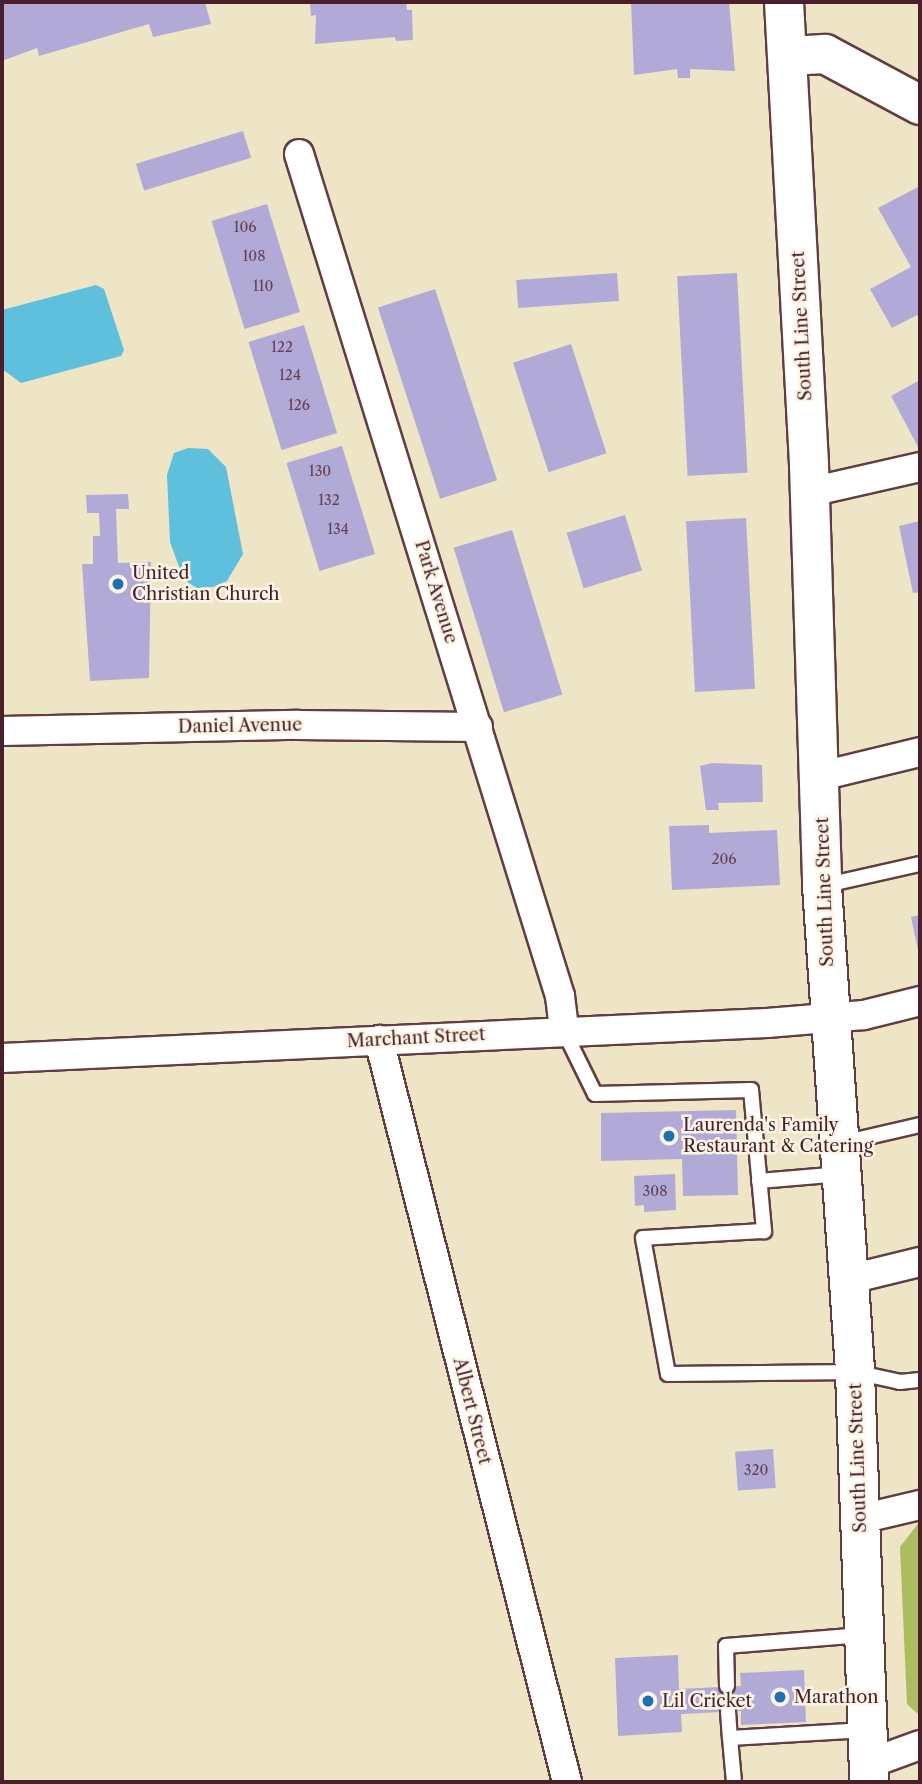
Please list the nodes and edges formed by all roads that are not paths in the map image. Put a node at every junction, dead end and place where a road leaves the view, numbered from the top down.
1 (784, 2) edge
2 (788, 56) junction
3 (920, 105) edge
4 (299, 154) dead end
5 (920, 467) edge
6 (810, 492) junction
7 (478, 727) junction
8 (2, 731) edge
9 (920, 752) edge
10 (821, 776) junction
11 (920, 864) edge
12 (822, 886) junction
13 (920, 1001) edge
14 (831, 1019) junction
15 (564, 1031) junction
16 (379, 1040) junction
17 (2, 1058) edge
18 (920, 1125) edge
19 (842, 1159) junction
20 (760, 1181) junction
21 (920, 1262) edge
22 (850, 1279) junction
23 (855, 1372) junction
24 (920, 1380) edge
25 (920, 1505) edge
26 (861, 1519) junction
27 (864, 1635) junction
28 (727, 1686) dead end
29 (728, 1711) dead end
30 (730, 1738) junction
31 (920, 1745) edge
32 (868, 1759) edge
33 (567, 1782) edge
34 (734, 1782) edge

1 - 2 main road, South Line Street
2 - 3 main road
2 - 6 main road, South Line Street
4 - 7 street, Park Avenue
5 - 6 street
6 - 10 main road, South Line Street
7 - 8 street, Daniel Avenue
7 - 15 street, Park Avenue
9 - 10 street
10 - 12 main road, South Line Street
11 - 12 lane
12 - 14 main road, South Line Street
13 - 14 street, Marchant Street
14 - 15 street, Marchant Street
14 - 19 main road, South Line Street
15 - 16 street, Marchant Street
15 - 20 lane
16 - 17 street, Marchant Street
16 - 33 street, Albert Street
18 - 19 lane
19 - 20 lane
19 - 22 main road, South Line Street
20 - 23 lane
21 - 22 street
22 - 23 main road, South Line Street
23 - 24 lane
23 - 26 main road, South Line Street
25 - 26 street
26 - 27 main road, South Line Street
27 - 28 lane
27 - 32 main road, South Line Street
29 - 30 lane
30 - 32 lane
30 - 34 lane
31 - 32 street

